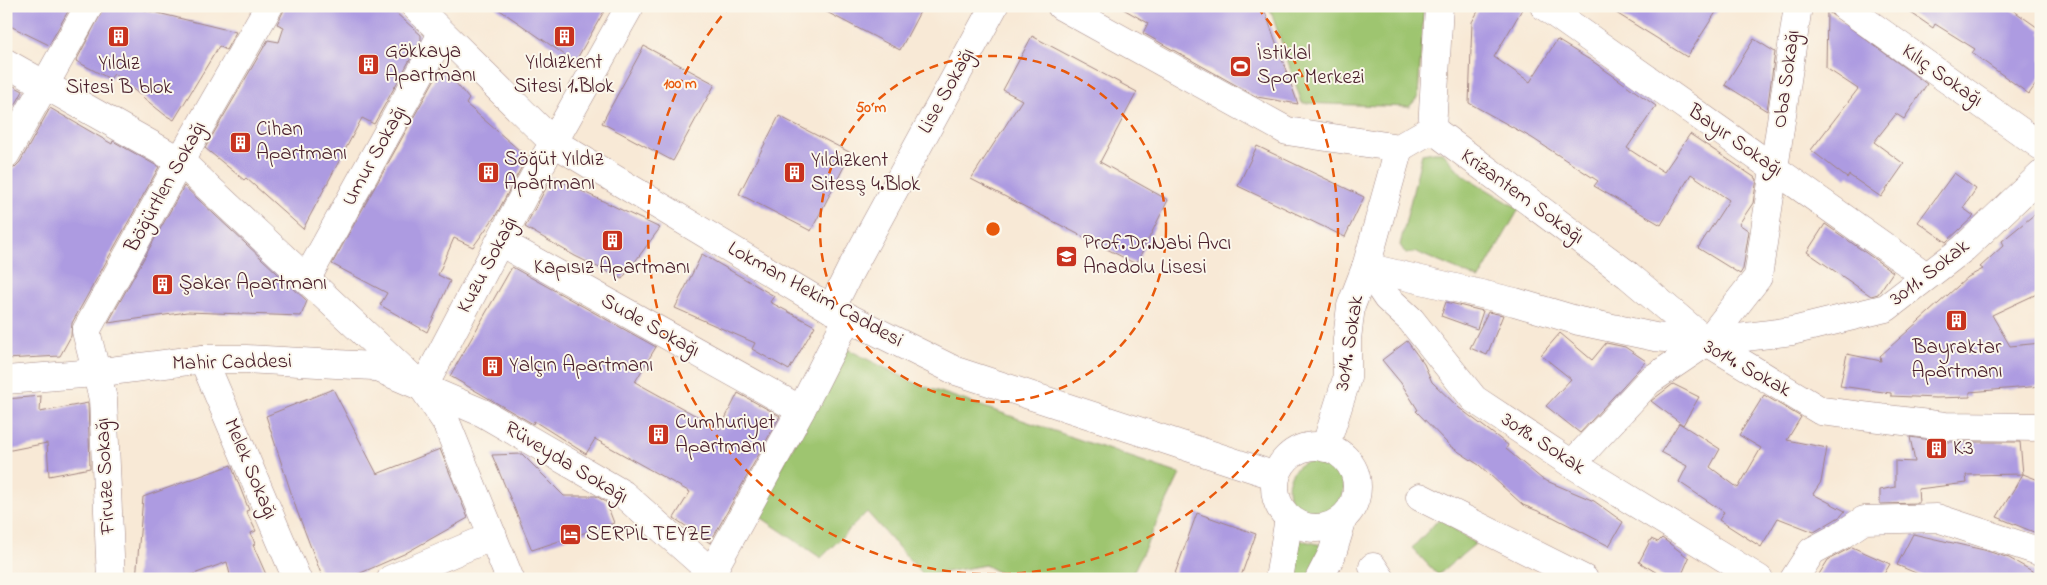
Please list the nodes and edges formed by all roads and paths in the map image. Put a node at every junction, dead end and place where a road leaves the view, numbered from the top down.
1 (89, 6) edge
2 (270, 6) edge
3 (415, 6) edge
4 (630, 6) edge
5 (994, 6) edge
6 (1061, 6) edge
7 (1439, 6) edge
8 (1544, 6) edge
9 (1798, 6) edge
10 (1844, 6) edge
11 (442, 34) junction
12 (6, 62) edge
13 (45, 85) junction
14 (1432, 129) junction
15 (553, 142) junction
16 (2041, 146) edge
17 (1399, 148) junction
18 (6, 154) edge
19 (180, 160) junction
20 (1774, 169) junction
21 (2041, 175) edge
22 (500, 242) junction
23 (1366, 267) junction
24 (1926, 276) junction
25 (307, 278) junction
26 (840, 313) junction
27 (1707, 342) junction
28 (203, 359) junction
29 (95, 374) junction
30 (6, 380) edge
31 (423, 388) junction
32 (801, 410) junction
33 (2041, 427) edge
34 (1325, 448) junction
35 (1572, 464) junction
36 (1276, 476) junction
37 (1420, 496) dead end
38 (1289, 518) junction
39 (1343, 518) junction
40 (493, 536) junction
41 (2041, 552) edge
42 (715, 575) edge
43 (111, 579) edge
44 (296, 579) edge
45 (392, 579) edge
46 (510, 579) edge
47 (1279, 579) edge
48 (1319, 579) edge
49 (1584, 579) edge
50 (1759, 579) edge
51 (1794, 579) edge

1 - 13 street
2 - 19 street, Böğürtlen Sokağı
3 - 11 street, Lokman Hekim Caddesi
4 - 15 street, Kuzu Sokağı
5 - 26 street, Lise Sokağı
6 - 17 street
7 - 14 street
8 - 20 street, Bayır Sokağı
9 - 20 street, Oba Sokağı
10 - 16 street, Kılıç Sokağı
11 - 15 street, Lokman Hekim Caddesi
11 - 25 street, Umur Sokağı
12 - 13 street
13 - 18 street
13 - 19 street
14 - 17 street
14 - 27 street, Krizantem Sokağı
15 - 22 street, Kuzu Sokağı
15 - 26 street, Lokman Hekim Caddesi
17 - 23 street, 3014. Sokak
19 - 25 street
19 - 29 street, Böğürtlen Sokağı
20 - 24 street, Bayır Sokağı
20 - 27 street, Oba Sokağı
21 - 24 street, 3011. Sokak
22 - 31 street, Kuzu Sokağı
22 - 32 street, Sude Sokağı
23 - 27 street, 3014. Sokak
23 - 34 street, 3014. Sokak
23 - 35 street, 3018. Sokak
24 - 27 street, 3011. Sokak
25 - 31 street
26 - 32 street
26 - 36 street, Lokman Hekim Caddesi
27 - 33 street, 3014. Sokak
27 - 35 street
28 - 29 street, Mahir Caddesi
28 - 31 street, Mahir Caddesi
28 - 44 street, Melek Sokağı
29 - 30 street, Mahir Caddesi
29 - 43 street, Firuze Sokağı
31 - 40 street
31 - 42 street, Rüveyda Sokağı
32 - 42 street
34 - 36 street
34 - 39 street
35 - 50 street, 3018. Sokak
36 - 38 street
37 - 49 street
38 - 39 street
38 - 47 street
39 - 48 street
40 - 45 street
40 - 46 street
41 - 51 street

